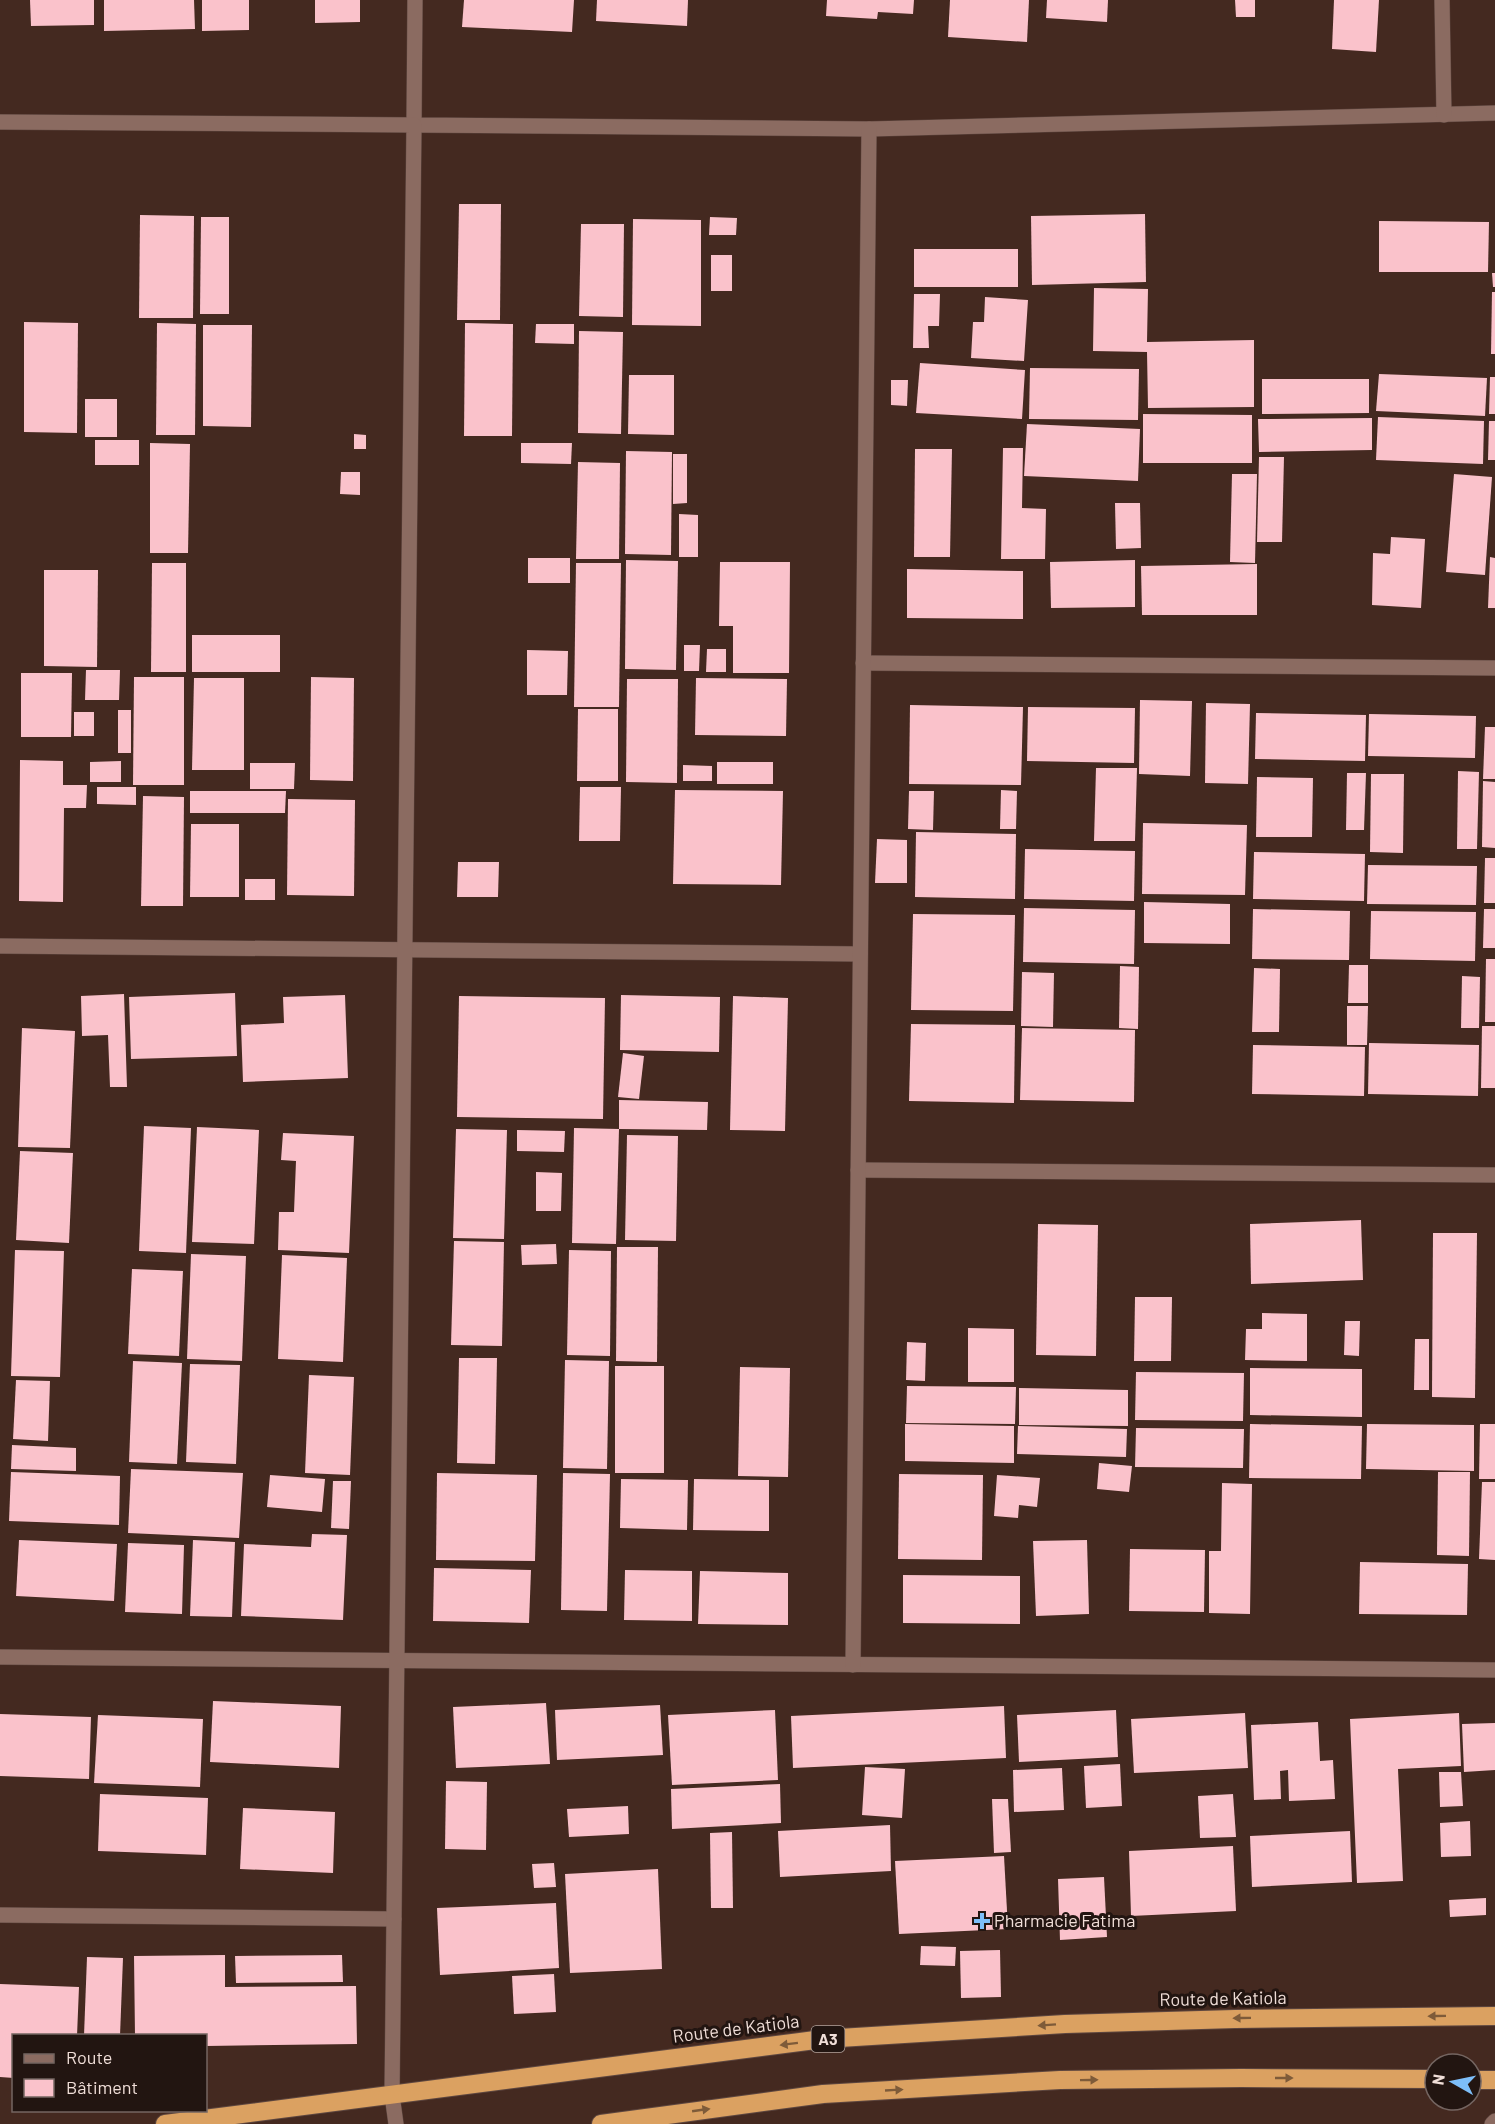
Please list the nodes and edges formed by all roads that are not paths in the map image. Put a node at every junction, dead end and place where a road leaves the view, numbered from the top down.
1 (415, 0) edge
2 (1442, 0) edge
3 (1495, 113) edge
4 (1444, 115) junction
5 (0, 122) edge
6 (414, 125) junction
7 (869, 129) junction
8 (863, 663) junction
9 (1495, 668) edge
10 (0, 946) edge
11 (405, 950) junction
12 (860, 954) junction
13 (858, 1170) junction
14 (1495, 1175) edge
15 (0, 1657) edge
16 (397, 1661) junction
17 (853, 1665) junction
18 (1495, 1670) edge
19 (0, 1915) edge
20 (394, 1919) junction
21 (1495, 2016) edge
22 (1423, 2079) edge
23 (392, 2095) junction
24 (165, 2124) edge
25 (396, 2124) edge
26 (601, 2124) edge

1 - 6 street
2 - 4 street
3 - 4 street
4 - 7 street
5 - 6 street
6 - 7 street
6 - 11 street
7 - 8 street
8 - 9 street
8 - 12 street
10 - 11 street
11 - 12 street
11 - 16 street
12 - 13 street
13 - 14 street
13 - 17 street
15 - 16 street
16 - 17 street
16 - 20 street
17 - 18 street
19 - 20 street
20 - 23 street
21 -> 23 highway, Route de Katiola / A3
26 -> 22 highway
23 - 24 highway, Route de Katiola / A3
23 - 25 street

